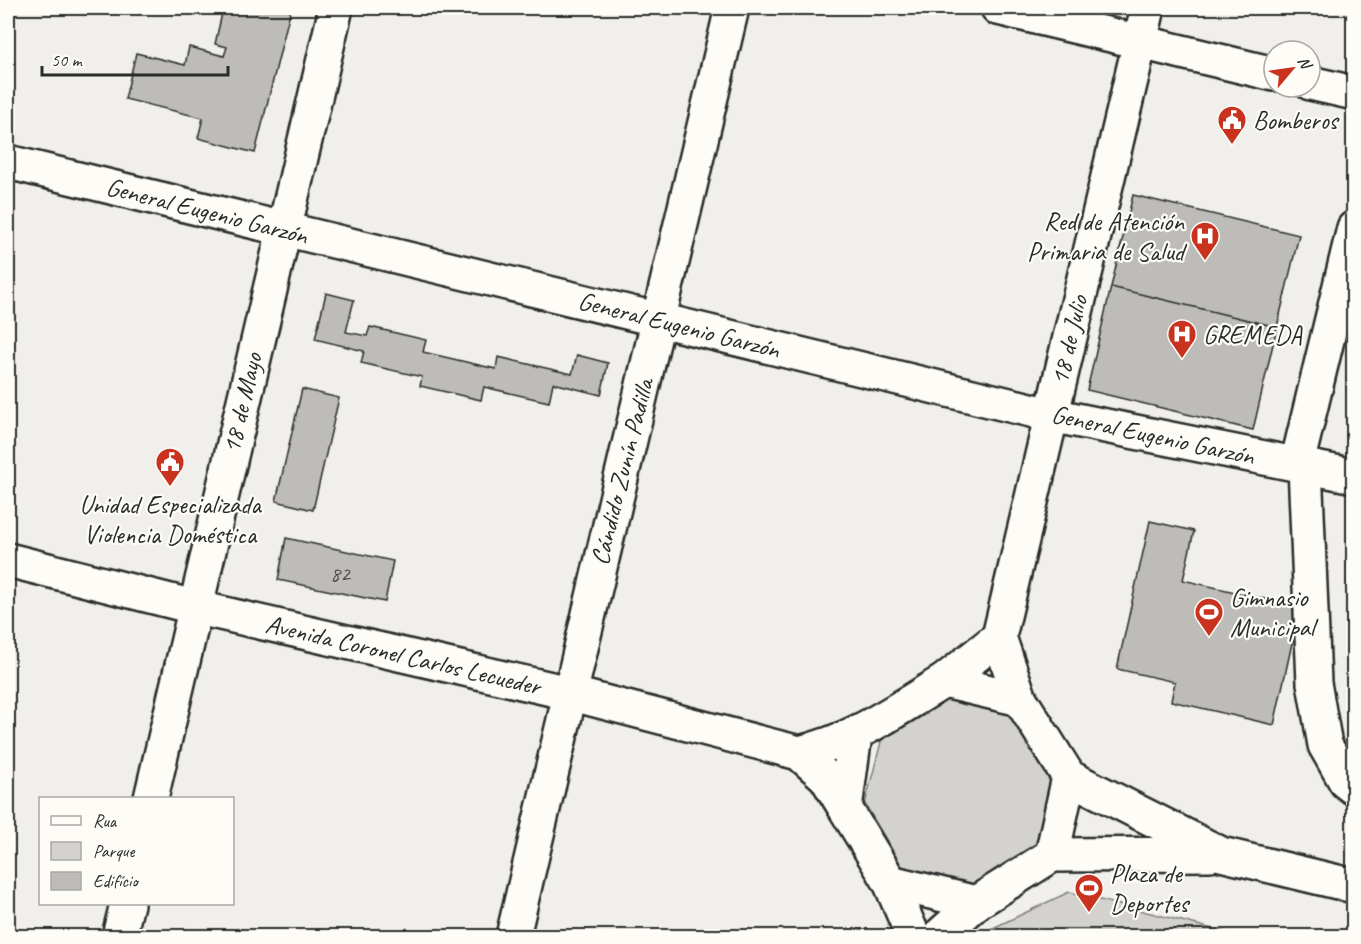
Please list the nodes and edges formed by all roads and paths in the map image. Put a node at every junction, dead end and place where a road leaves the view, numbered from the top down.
1 (336, 8) edge
2 (732, 8) edge
3 (999, 8) edge
4 (1148, 8) edge
5 (1140, 42) junction
6 (1262, 71) edge
7 (1322, 85) edge
8 (1353, 93) edge
9 (8, 162) edge
10 (1353, 228) edge
11 (284, 229) junction
12 (658, 320) junction
13 (1051, 415) junction
14 (1301, 465) junction
15 (1353, 476) edge
16 (8, 560) edge
17 (194, 608) junction
18 (999, 638) junction
19 (944, 681) junction
20 (569, 693) junction
21 (1020, 699) junction
22 (855, 735) junction
23 (799, 753) junction
24 (1068, 777) junction
25 (1353, 788) edge
26 (151, 797) edge
27 (845, 808) junction
28 (1221, 854) junction
29 (1052, 855) junction
30 (890, 882) junction
31 (1349, 885) edge
32 (976, 903) junction
33 (127, 905) edge
34 (119, 936) edge
35 (513, 936) edge
36 (913, 936) edge
37 (939, 936) edge

1 - 11 street, 18 de Mayo
2 - 12 street, Cándido Zunín Padilla
3 - 5 street
4 - 5 street, 18 de Julio
5 - 6 street
5 - 13 street, 18 de Julio
7 - 8 street
9 - 11 street, General Eugenio Garzón
10 - 14 street
11 - 12 street, General Eugenio Garzón
11 - 17 street, 18 de Mayo
12 - 13 street, General Eugenio Garzón
12 - 20 street, Cándido Zunín Padilla
13 - 14 street, General Eugenio Garzón
13 - 18 street, 18 de Julio
14 - 15 street, General Eugenio Garzón
14 - 25 street
16 - 17 street, Avenida Coronel Carlos Lecueder
17 - 20 street, Avenida Coronel Carlos Lecueder
17 - 26 street, 18 de Mayo
18 - 19 street
18 - 21 street
19 - 21 street
19 - 22 street, Avenida Coronel Carlos Lecueder
20 - 23 street, Avenida Coronel Carlos Lecueder
20 - 35 street, Cándido Zunín Padilla
21 - 24 street
22 - 23 street, Avenida Coronel Carlos Lecueder
22 - 27 street
23 - 27 street, Avenida Coronel Carlos Lecueder
24 - 28 street
24 - 29 street
27 - 30 street, Avenida Coronel Carlos Lecueder
28 - 29 street
28 - 31 street
29 - 32 street
30 - 32 street
30 - 36 street
32 - 37 street
33 - 34 street

